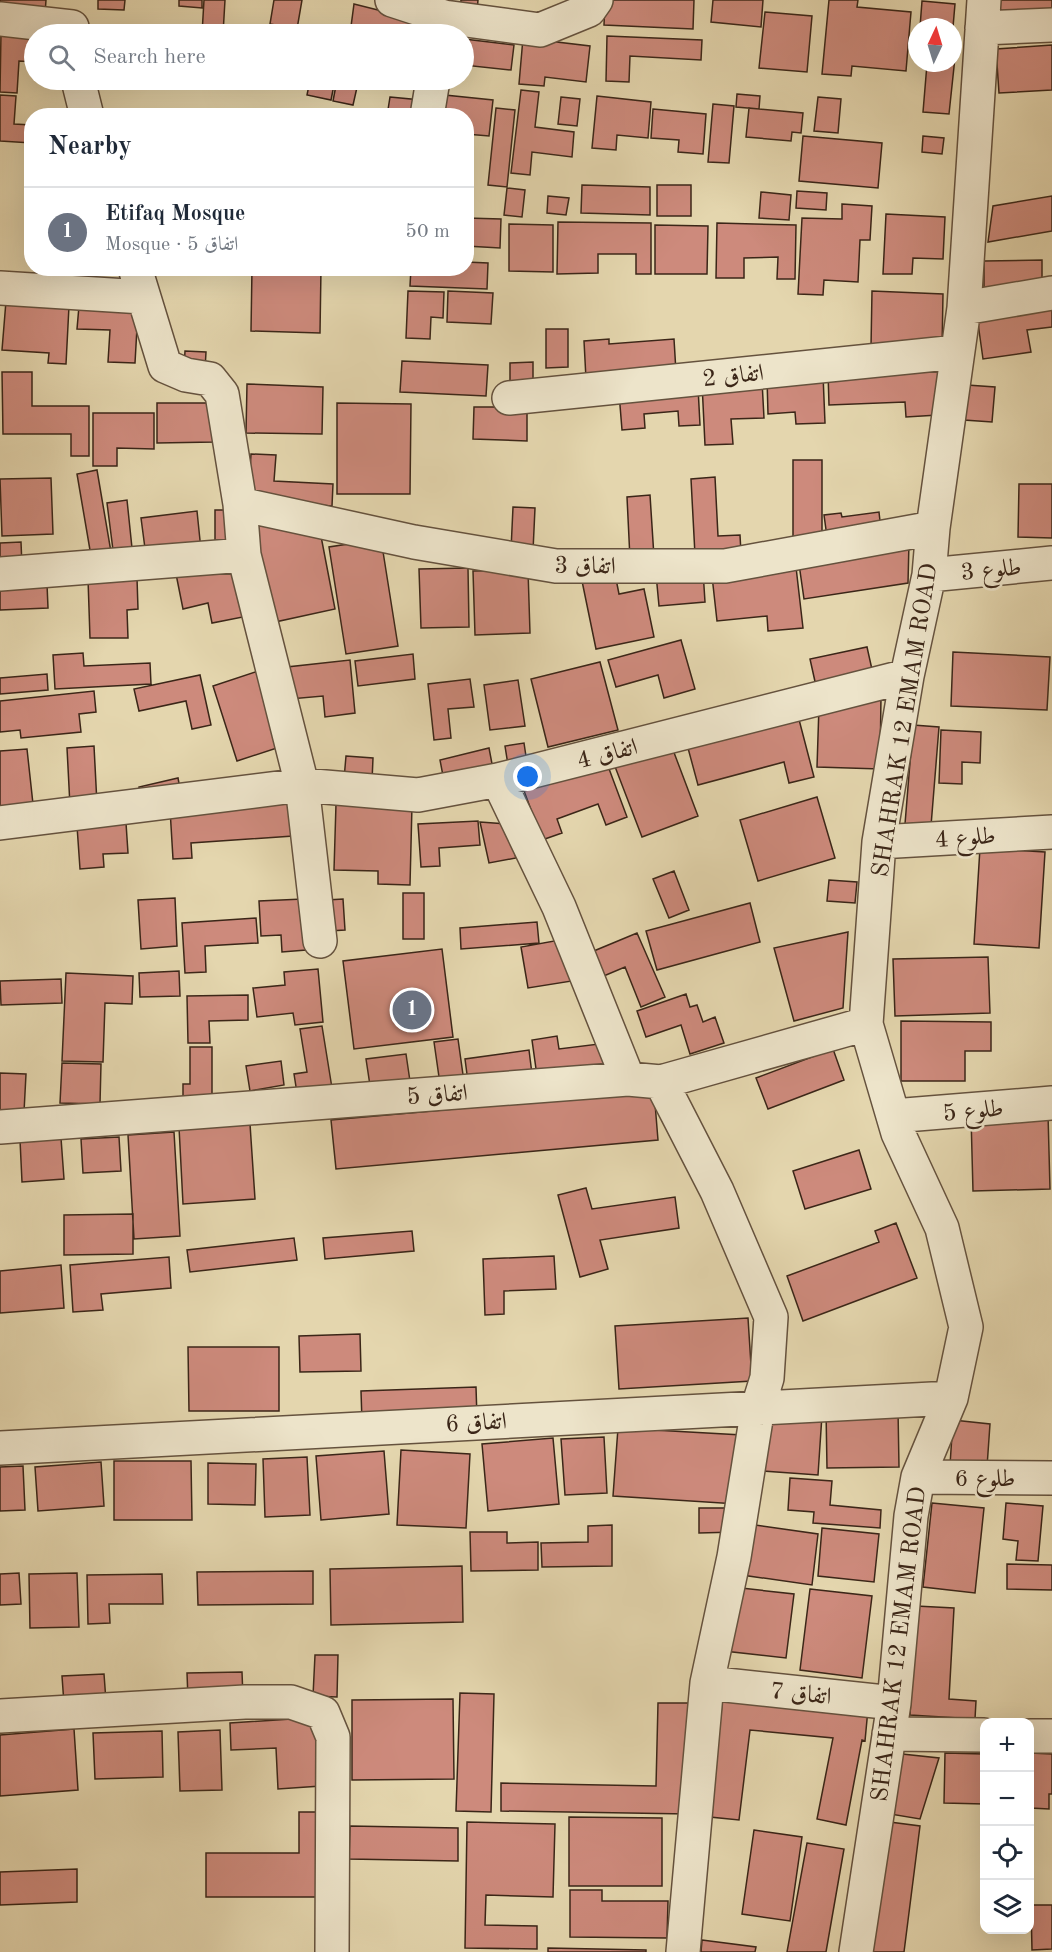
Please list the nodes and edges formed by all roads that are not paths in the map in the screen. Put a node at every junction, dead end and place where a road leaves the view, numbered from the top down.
1 (392, 0) edge
2 (596, 0) edge
3 (983, 14) edge
4 (0, 20) edge
5 (72, 21) edge
6 (438, 24) edge
7 (1052, 26) edge
8 (474, 27) edge
9 (80, 90) edge
10 (431, 90) edge
11 (85, 108) edge
12 (428, 108) edge
13 (139, 283) edge
14 (0, 288) edge
15 (1052, 293) edge
16 (963, 308) junction
17 (957, 352) junction
18 (508, 398) dead end
19 (240, 504) junction
20 (933, 528) junction
21 (244, 555) junction
22 (1052, 563) edge
23 (0, 574) edge
24 (930, 575) junction
25 (907, 676) junction
26 (498, 780) junction
27 (302, 785) junction
28 (0, 823) edge
29 (1052, 832) edge
30 (879, 842) junction
31 (320, 941) dead end
32 (866, 1024) junction
33 (628, 1079) junction
34 (661, 1082) junction
35 (1052, 1103) edge
36 (893, 1116) junction
37 (0, 1127) edge
38 (951, 1398) junction
39 (759, 1407) junction
40 (0, 1448) edge
41 (918, 1477) junction
42 (1052, 1478) edge
43 (707, 1683) junction
44 (0, 1716) edge
45 (892, 1718) junction
46 (980, 1734) edge
47 (1034, 1736) edge
48 (1052, 1736) edge
49 (332, 1952) edge
50 (683, 1952) edge
51 (856, 1952) edge

1 - 6 street
2 - 8 street
3 - 7 street
3 - 16 street, SHAHRAK 12 EMAM ROAD
4 - 5 street
9 - 11 street
10 - 12 street
13 - 14 street
13 - 19 street
15 - 16 street
16 - 17 street, SHAHRAK 12 EMAM ROAD
17 - 18 street, اتفاق 2
17 - 20 street, SHAHRAK 12 EMAM ROAD
19 - 20 street, اتفاق 3
19 - 21 street
20 - 24 street, SHAHRAK 12 EMAM ROAD
21 - 23 street
21 - 27 street
22 - 24 street, طلوع 3
24 - 25 street, SHAHRAK 12 EMAM ROAD
25 - 26 street, اتفاق 4
25 - 30 street, SHAHRAK 12 EMAM ROAD
26 - 27 street, اتفاق 4
26 - 33 street
27 - 28 street, اتفاق 4
27 - 31 street
29 - 30 street, طلوع 4
30 - 32 street, SHAHRAK 12 EMAM ROAD
32 - 34 street, اتفاق 5
32 - 36 street, SHAHRAK 12 EMAM ROAD
33 - 34 street, اتفاق 5
33 - 37 street, اتفاق 5
34 - 39 street
35 - 36 street, طلوع 5
36 - 38 street, SHAHRAK 12 EMAM ROAD
38 - 39 street, اتفاق 6
38 - 41 street, SHAHRAK 12 EMAM ROAD
39 - 40 street, اتفاق 6
39 - 43 street
41 - 42 street, طلوع 6
41 - 45 street, SHAHRAK 12 EMAM ROAD
43 - 45 street, اتفاق 7
43 - 50 street
44 - 49 street
45 - 46 street, اتفاق 7
45 - 51 street, SHAHRAK 12 EMAM ROAD
47 - 48 street

